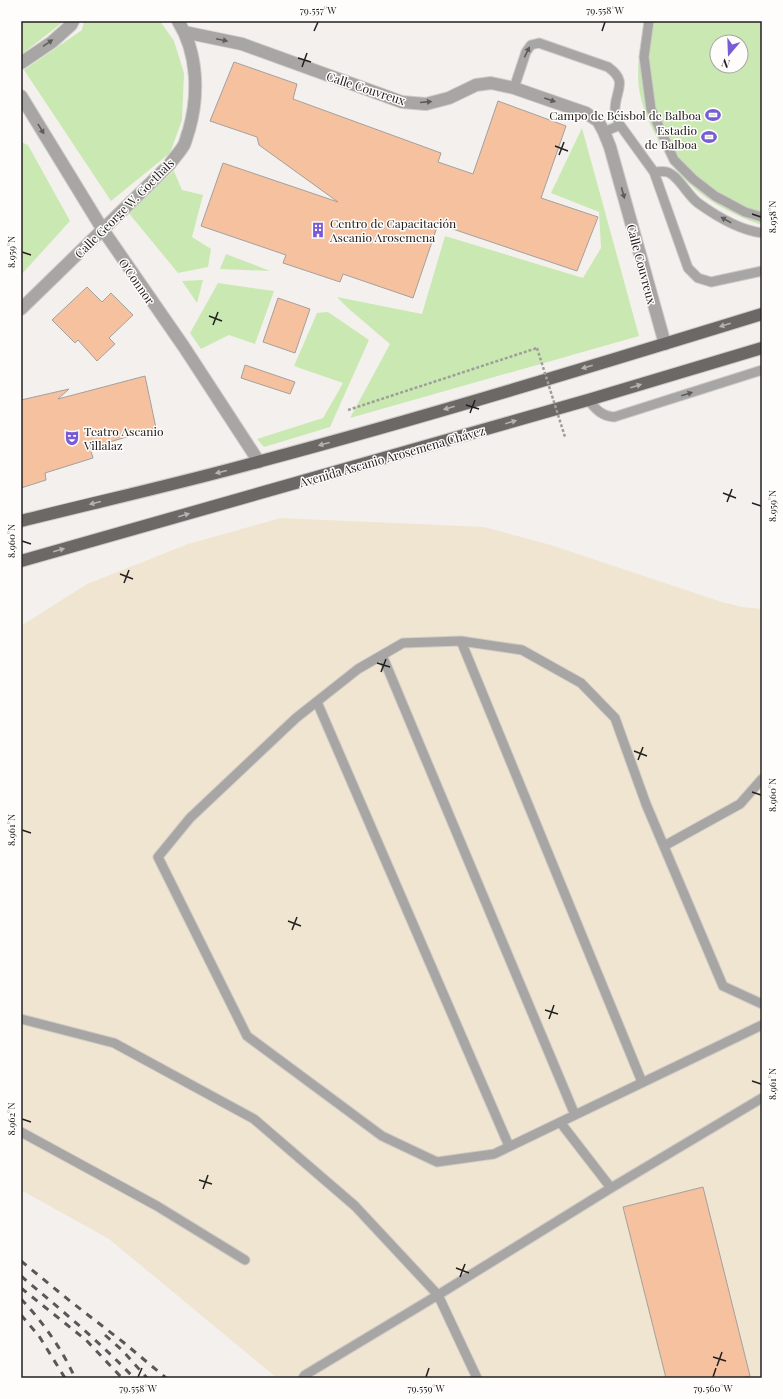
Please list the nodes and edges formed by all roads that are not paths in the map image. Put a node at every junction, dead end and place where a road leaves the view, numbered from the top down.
1 (73, 21) edge
2 (178, 21) edge
3 (649, 21) edge
4 (184, 32) junction
5 (21, 63) edge
6 (514, 88) junction
7 (21, 96) edge
8 (620, 125) junction
9 (604, 132) junction
10 (654, 172) junction
11 (762, 217) edge
12 (103, 230) junction
13 (762, 233) edge
14 (762, 271) edge
15 (21, 308) edge
16 (762, 314) edge
17 (665, 344) junction
18 (762, 348) edge
19 (762, 370) edge
20 (588, 400) junction
21 (258, 462) junction
22 (21, 521) edge
23 (21, 561) edge
24 (461, 641) junction
25 (382, 655) junction
26 (316, 702) junction
27 (762, 780) edge
28 (664, 846) junction
29 (762, 1004) edge
30 (21, 1020) edge
31 (762, 1025) edge
32 (642, 1082) junction
33 (762, 1098) edge
34 (575, 1115) junction
35 (560, 1122) junction
36 (21, 1132) edge
37 (510, 1146) junction
38 (612, 1188) junction
39 (245, 1260) dead end
40 (438, 1296) junction
41 (302, 1378) edge
42 (477, 1378) edge

5 -> 1 street
2 - 4 street, Calle George W. Goethals
3 - 11 lane
4 -> 6 street, Calle Couvreux
4 - 12 street, Calle George W. Goethals
6 -> 8 lane
6 -> 9 street, Calle Couvreux
7 -> 12 street, O'Connor
8 - 9 lane
8 - 10 lane
9 -> 17 street, Calle Couvreux
13 -> 10 lane
10 - 14 lane
12 - 15 street, Calle George W. Goethals
12 - 21 street, O'Connor
16 -> 17 main road
17 -> 21 main road
20 -> 18 main road, Avenida Ascanio Arosemena Chávez
20 -> 19 lane
23 -> 20 main road, Avenida Ascanio Arosemena Chávez
21 -> 22 main road
24 - 25 lane
24 - 28 lane
24 - 32 lane
25 - 26 lane
25 - 34 lane
26 - 37 lane
26 - 37 lane
27 - 28 lane
28 - 29 lane
30 - 40 lane
31 - 32 lane
32 - 34 lane
33 - 38 lane
34 - 35 lane
35 - 37 lane
35 - 38 lane
36 - 39 lane
38 - 40 lane
40 - 41 lane
40 - 42 lane

